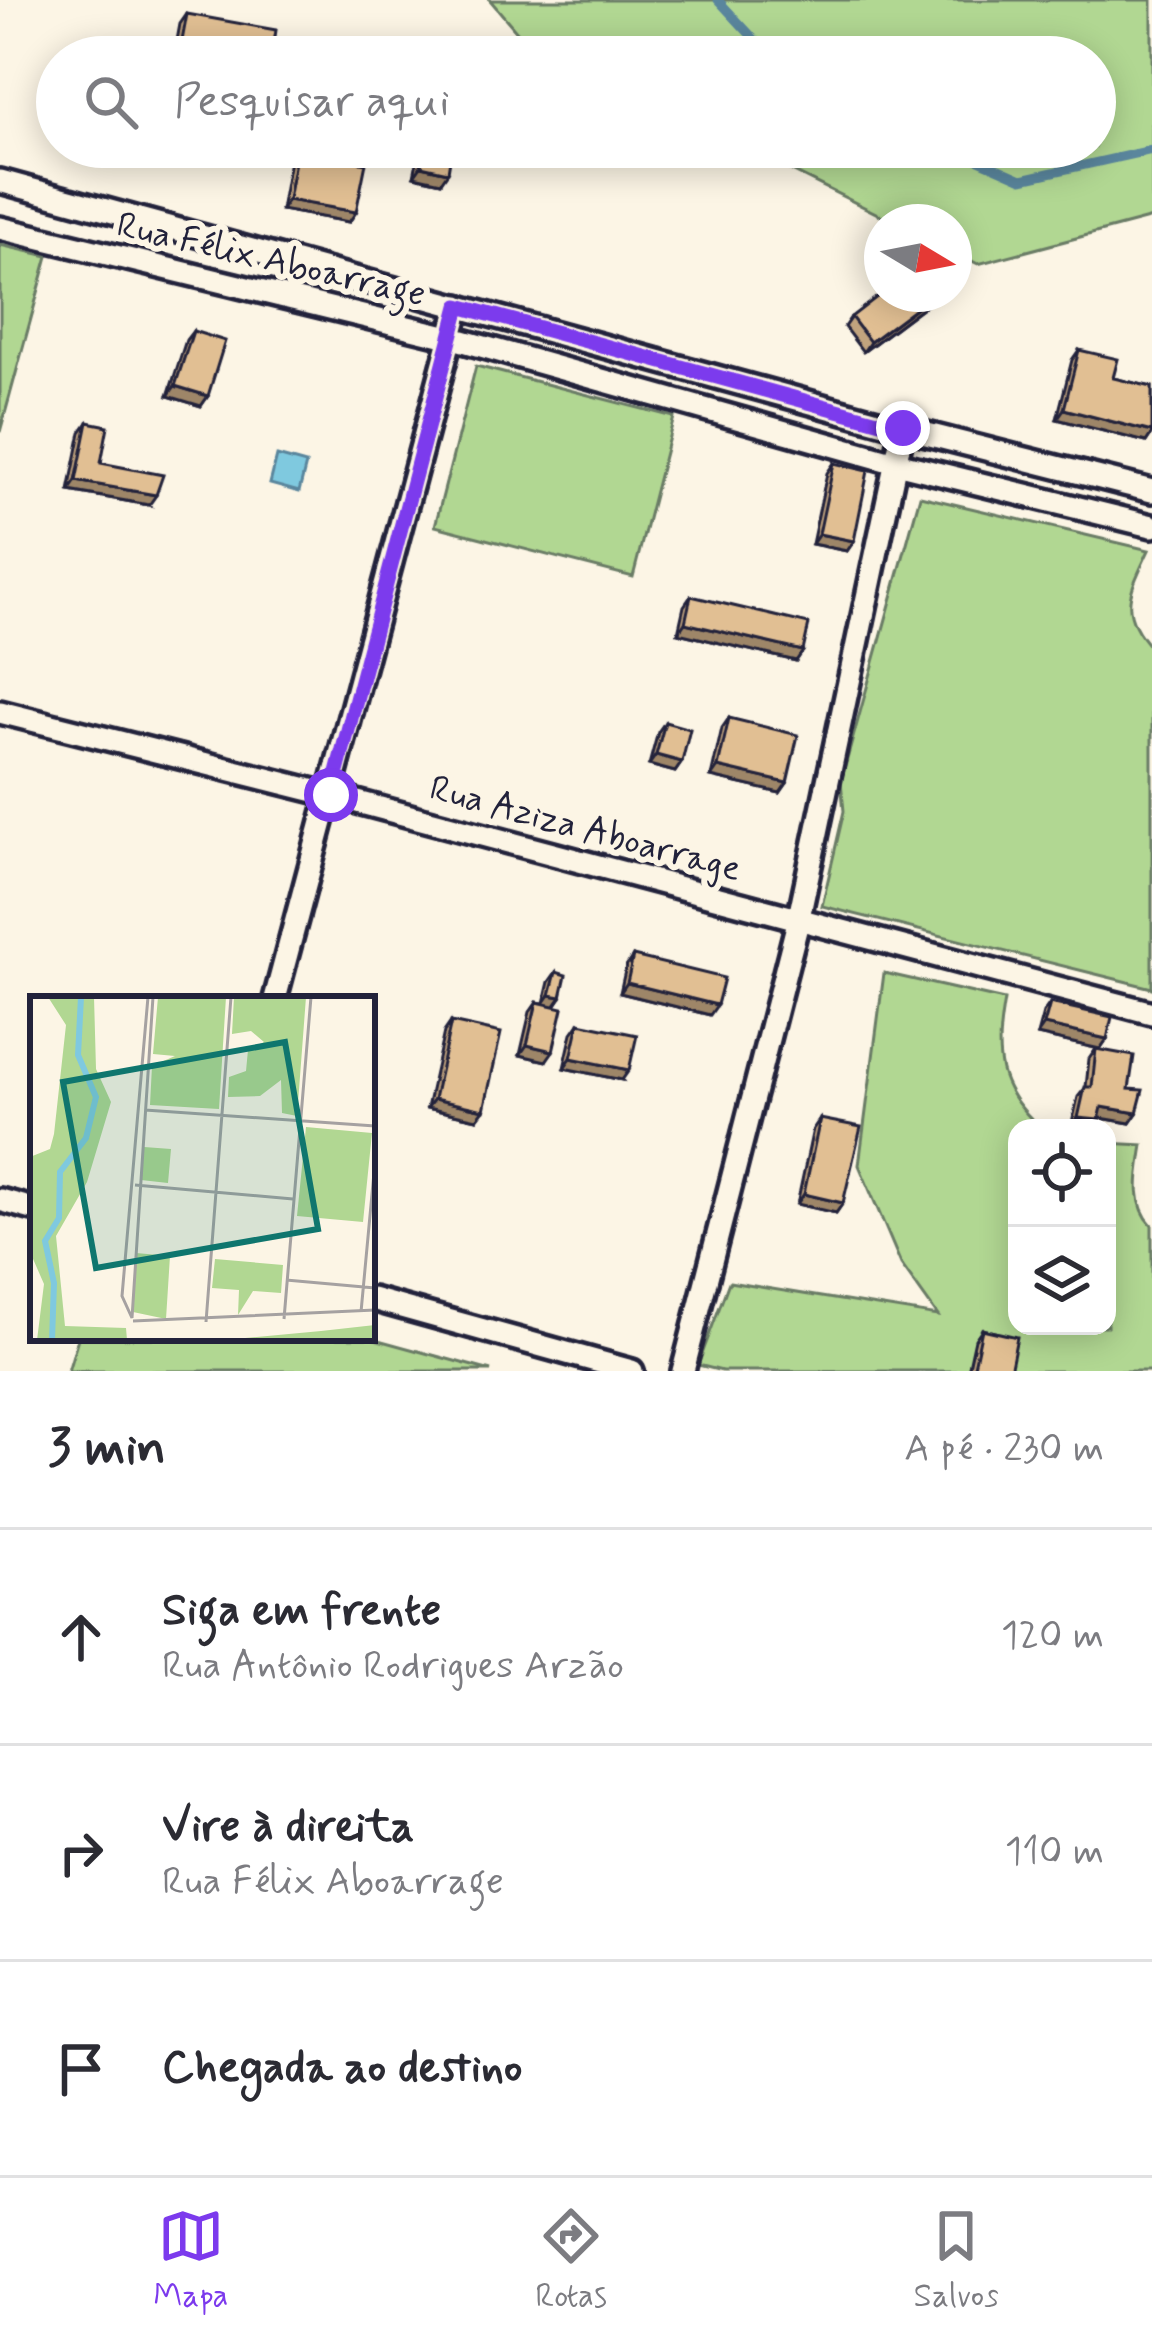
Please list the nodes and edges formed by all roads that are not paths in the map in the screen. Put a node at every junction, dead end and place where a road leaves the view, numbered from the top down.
1 (0, 181) edge
2 (0, 228) edge
3 (459, 306) junction
4 (448, 337) junction
5 (903, 428) junction
6 (896, 464) junction
7 (1152, 490) edge
8 (1152, 526) edge
9 (0, 712) edge
10 (331, 795) junction
11 (798, 922) junction
12 (276, 996) edge
13 (1152, 1013) edge
14 (0, 1200) edge
15 (30, 1208) edge
16 (375, 1300) edge
17 (632, 1371) edge
18 (683, 1371) edge

1 - 3 street, Rua Félix Aboarrage
2 - 4 street, Rua Félix Aboarrage
3 - 4 street
3 - 5 street, Rua Félix Aboarrage
4 - 6 street, Rua Félix Aboarrage
4 - 10 street
5 - 6 street
5 - 7 street, Rua Félix Aboarrage
6 - 8 street, Rua Félix Aboarrage
6 - 11 street
9 - 10 street, Rua Aziza Aboarrage
10 - 11 street, Rua Aziza Aboarrage
10 - 12 street
11 - 13 street, Rua Aziza Aboarrage
11 - 18 street
14 - 15 street
16 - 17 street

